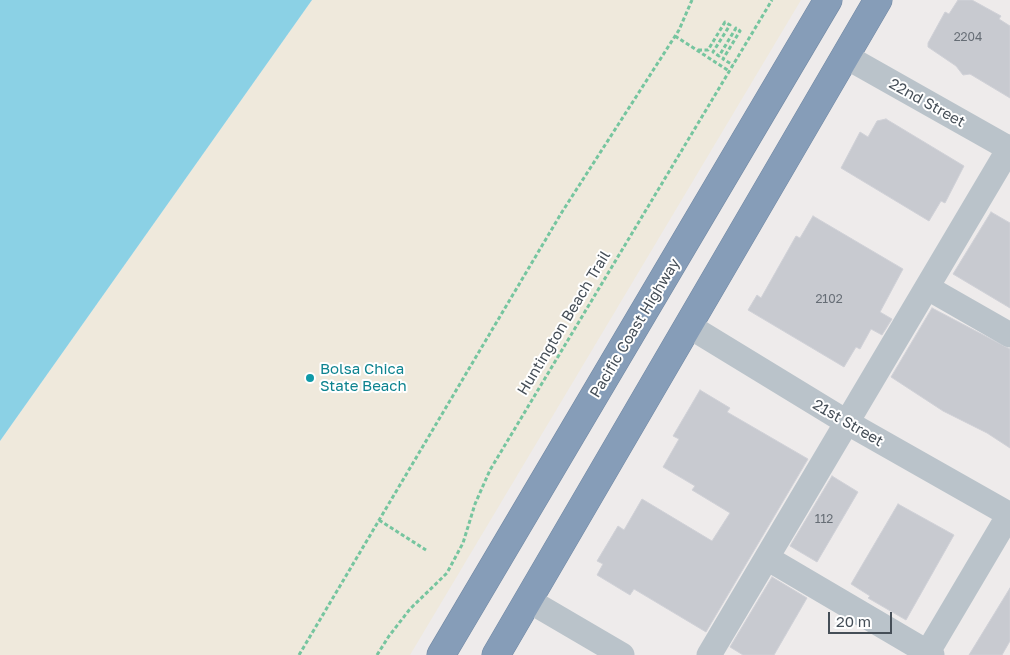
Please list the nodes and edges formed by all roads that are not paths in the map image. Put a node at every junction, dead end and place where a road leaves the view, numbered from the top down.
1 (828, 0) edge
2 (878, 0) edge
3 (845, 56) junction
4 (1010, 148) edge
5 (928, 288) junction
6 (689, 326) junction
7 (1010, 335) edge
8 (848, 423) junction
9 (1010, 514) edge
10 (767, 558) junction
11 (528, 600) junction
12 (928, 654) edge
13 (441, 655) edge
14 (496, 655) edge
15 (622, 655) edge
16 (709, 655) edge

1 - 13 highway, Pacific Coast Highway
2 - 3 highway
3 - 4 street, 22nd Street
3 - 6 highway
4 - 5 street
5 - 7 street
5 - 8 street
6 - 8 street, 21st Street
6 - 11 highway
8 - 9 street, 21st Street
8 - 10 street
9 - 12 street
10 - 12 street
10 - 16 street
11 - 14 highway
11 - 15 street

